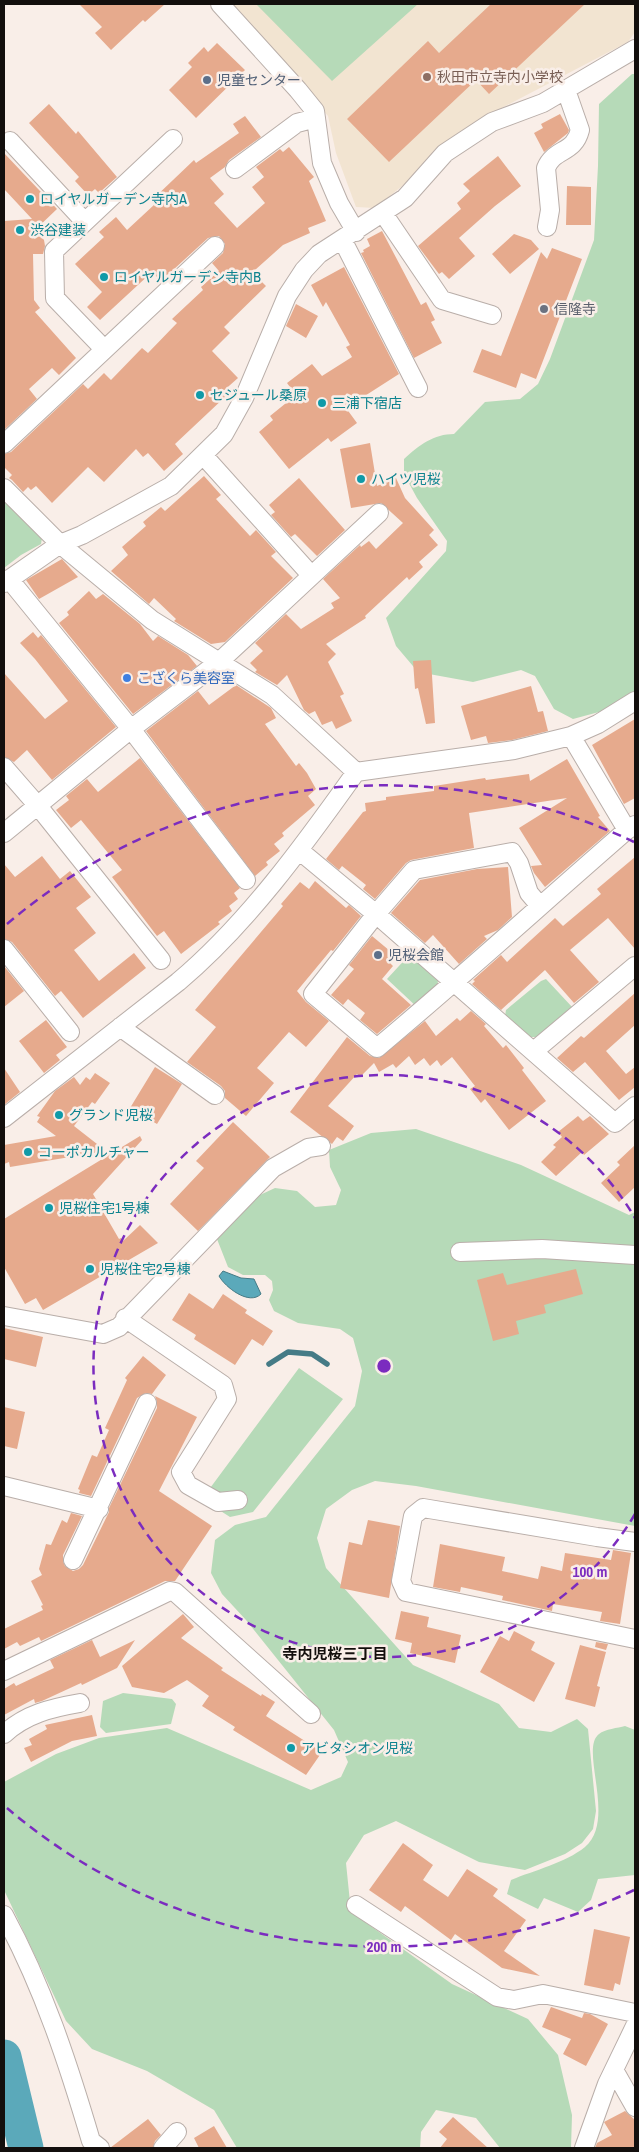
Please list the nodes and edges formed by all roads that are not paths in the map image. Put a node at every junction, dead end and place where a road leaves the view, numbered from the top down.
1 (220, 4) edge
2 (635, 49) edge
3 (566, 90) junction
4 (316, 118) junction
5 (173, 139) dead end
6 (10, 141) dead end
7 (235, 169) dead end
8 (383, 213) junction
9 (85, 222) junction
10 (547, 227) dead end
11 (349, 235) junction
12 (215, 246) dead end
13 (492, 315) dead end
14 (104, 349) junction
15 (418, 388) dead end
16 (4, 444) edge
17 (203, 455) junction
18 (4, 488) edge
19 (379, 513) dead end
20 (60, 544) junction
21 (310, 575) junction
22 (6, 581) edge
23 (220, 661) junction
24 (635, 701) edge
25 (131, 729) junction
26 (570, 736) junction
27 (4, 767) edge
28 (356, 772) junction
29 (38, 806) junction
30 (631, 827) edge
31 (4, 833) edge
32 (300, 851) junction
33 (246, 880) dead end
34 (540, 906) junction
35 (376, 914) junction
36 (4, 949) edge
37 (161, 960) dead end
38 (635, 966) edge
39 (454, 984) junction
40 (120, 1027) junction
41 (70, 1032) dead end
42 (534, 1051) junction
43 (215, 1095) dead end
44 (635, 1106) edge
45 (4, 1118) edge
46 (321, 1146) dead end
47 (460, 1252) dead end
48 (635, 1255) edge
49 (4, 1316) edge
50 (125, 1318) junction
51 (147, 1403) dead end
52 (4, 1486) edge
53 (238, 1500) dead end
54 (99, 1509) junction
55 (635, 1542) edge
56 (73, 1560) dead end
57 (635, 1640) edge
58 (4, 1671) edge
59 (80, 1703) dead end
60 (311, 1714) dead end
61 (4, 1734) edge
62 (356, 1905) dead end
63 (4, 1915) edge
64 (635, 2013) edge
65 (635, 2026) edge
66 (614, 2070) junction
67 (635, 2107) edge
68 (177, 2132) dead end
69 (100, 2148) edge
70 (163, 2148) edge
71 (584, 2148) edge

1 - 4 street
2 - 3 street
3 - 8 street
3 - 10 street
4 - 7 street
4 - 11 street
5 - 9 street
6 - 9 street
8 - 11 street
8 - 13 street
9 - 14 street
11 - 15 street
11 - 17 street
12 - 14 street
14 - 16 street
17 - 20 street
17 - 21 street
18 - 20 street
19 - 21 street
20 - 22 street
20 - 23 street
21 - 23 street
22 - 25 street
23 - 25 street
23 - 28 street
24 - 26 street
25 - 29 street
25 - 33 street
26 - 28 street
26 - 30 street
27 - 29 street
28 - 32 street
29 - 31 street
29 - 37 street
30 - 34 street
32 - 35 street
32 - 40 street
34 - 35 street
34 - 39 street
35 - 39 street
35 - 39 street
36 - 41 street
38 - 42 street
39 - 42 street
40 - 43 street
40 - 45 street
42 - 44 street
46 - 50 street
47 - 48 street
49 - 50 street
50 - 53 street
51 - 54 street
52 - 54 street
54 - 56 street
55 - 57 street
58 - 60 street
59 - 61 street
62 - 64 street
63 - 69 street
65 - 66 street
66 - 67 street
66 - 71 street
68 - 70 street

